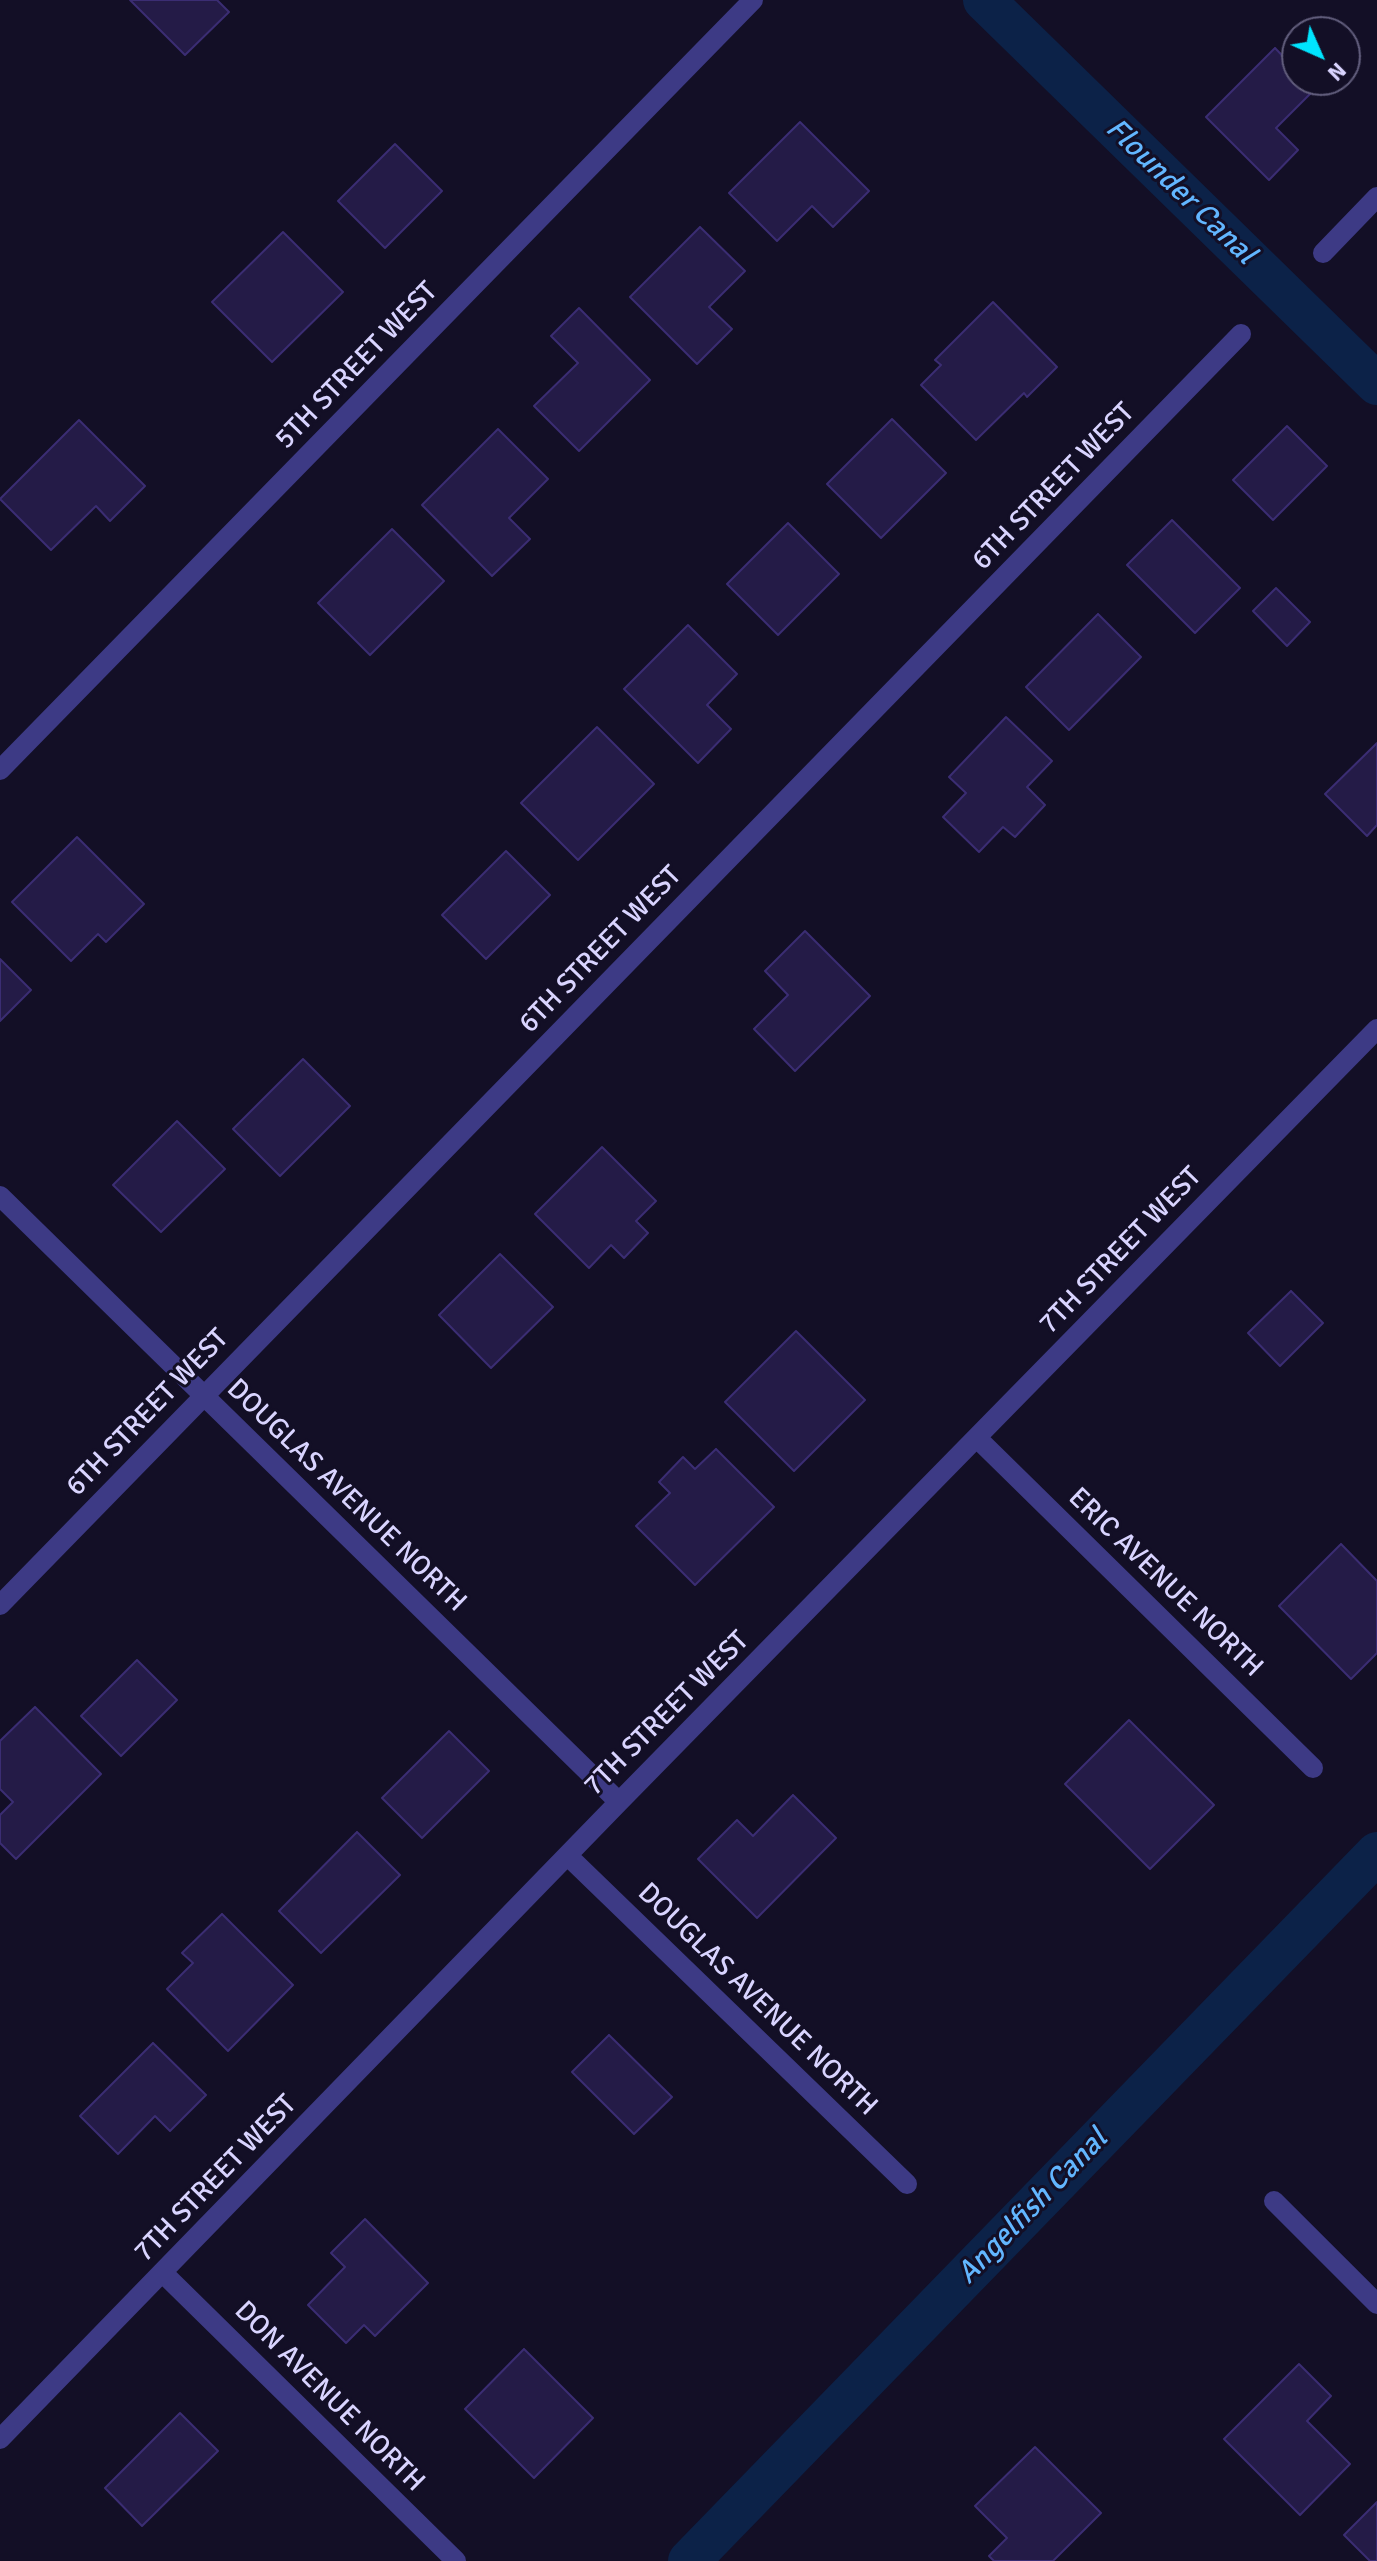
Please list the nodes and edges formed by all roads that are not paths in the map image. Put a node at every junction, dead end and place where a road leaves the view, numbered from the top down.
1 (753, 0) edge
2 (1377, 197) edge
3 (1323, 253) dead end
4 (1241, 334) dead end
5 (0, 770) edge
6 (1377, 1029) edge
7 (0, 1196) edge
8 (204, 1396) junction
9 (978, 1439) junction
10 (0, 1605) edge
11 (1313, 1768) dead end
12 (619, 1802) junction
13 (568, 1856) junction
14 (907, 2184) dead end
15 (1274, 2201) dead end
16 (163, 2273) junction
17 (1377, 2304) edge
18 (0, 2439) edge
19 (456, 2561) edge

1 - 5 street, 5TH STREET WEST
2 - 3 street
4 - 8 street, 6TH STREET WEST
6 - 9 street, 7TH STREET WEST
7 - 8 street, DOUGLAS AVENUE NORTH
8 - 10 street, 6TH STREET WEST
8 - 12 street, DOUGLAS AVENUE NORTH
9 - 11 street, ERIC AVENUE NORTH
9 - 12 street, 7TH STREET WEST
12 - 13 street, 7TH STREET WEST
13 - 14 street, DOUGLAS AVENUE NORTH
13 - 16 street, 7TH STREET WEST
15 - 17 street
16 - 18 street, 7TH STREET WEST
16 - 19 street, DON AVENUE NORTH

